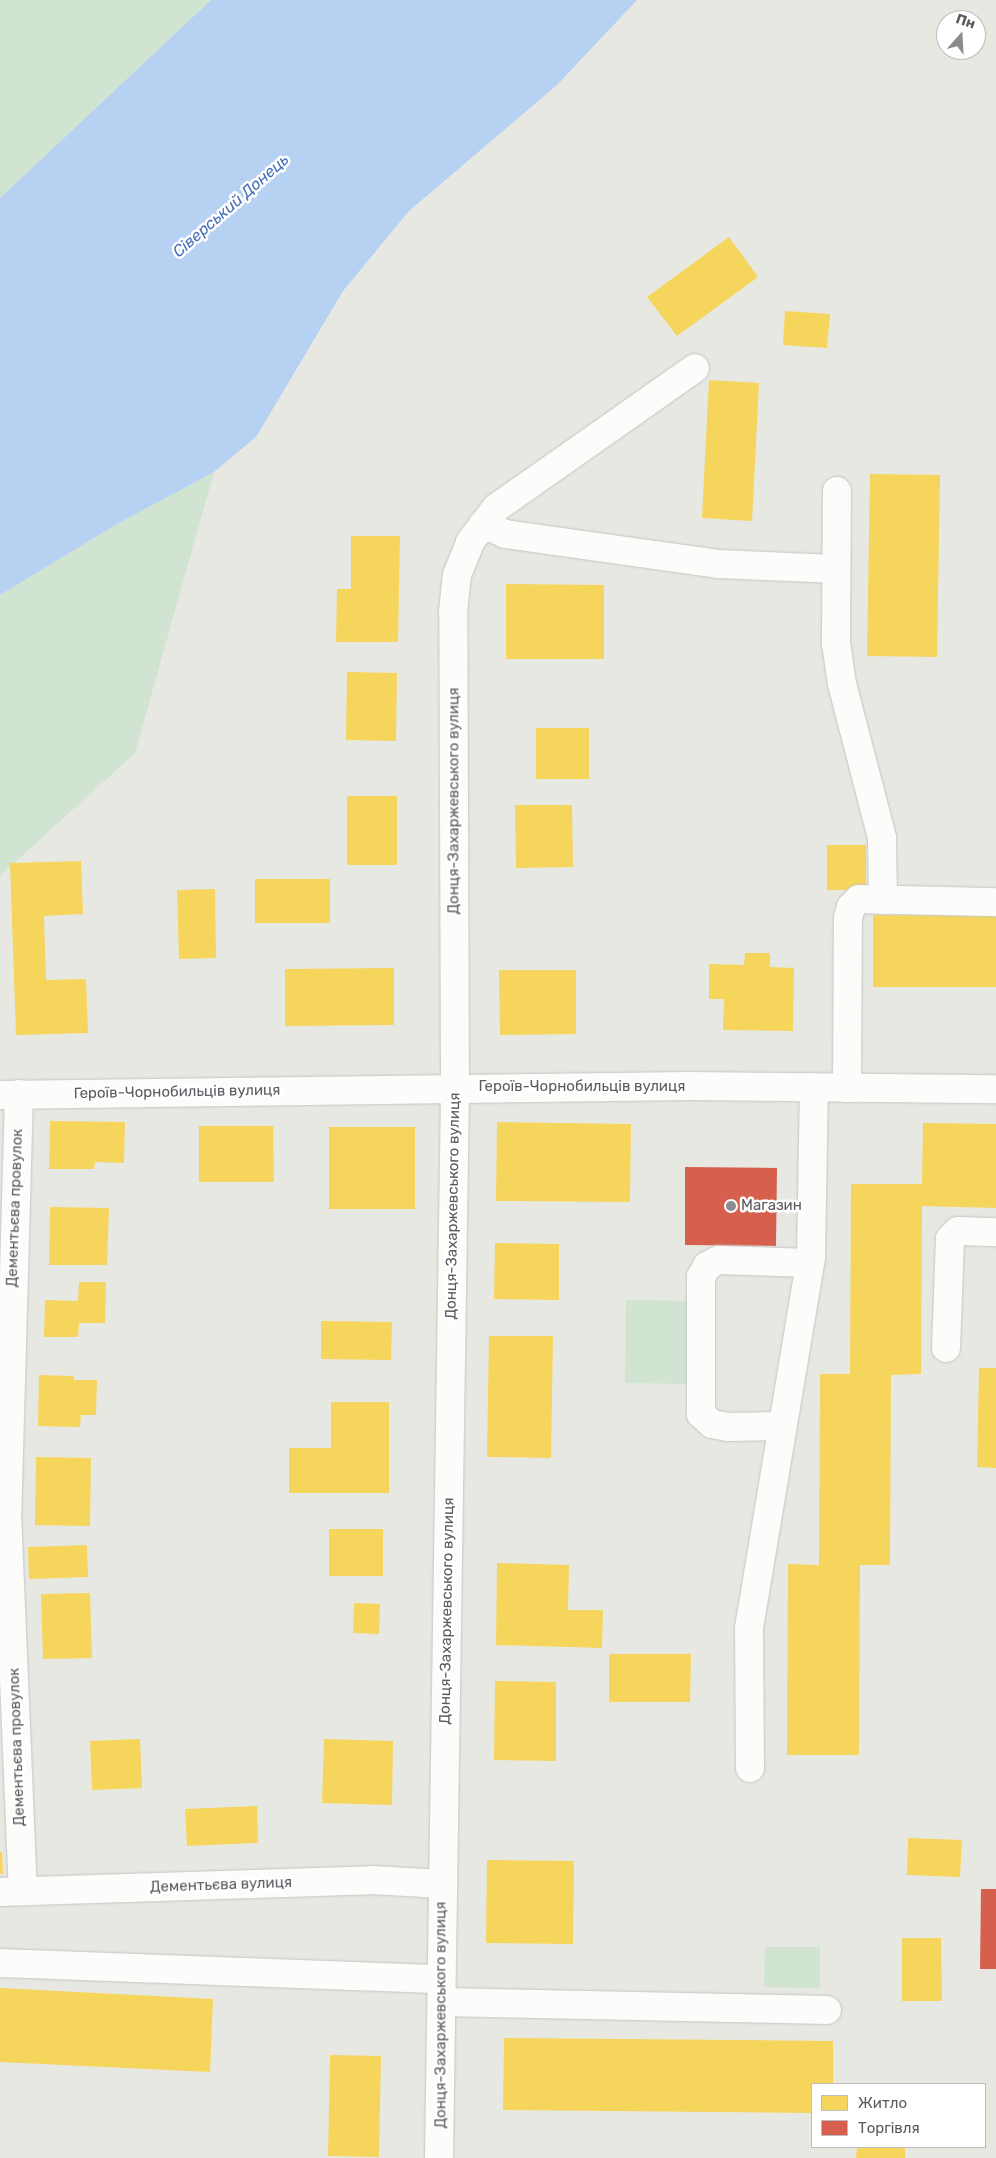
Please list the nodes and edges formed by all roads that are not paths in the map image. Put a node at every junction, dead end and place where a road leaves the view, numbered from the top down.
1 (695, 368) dead end
2 (837, 491) dead end
3 (483, 524) junction
4 (836, 569) junction
5 (883, 900) junction
6 (996, 902) edge
7 (814, 1087) junction
8 (455, 1088) junction
9 (847, 1088) junction
10 (996, 1089) edge
11 (9, 1095) edge
12 (996, 1232) edge
13 (810, 1263) junction
14 (946, 1348) dead end
15 (782, 1426) junction
16 (750, 1768) dead end
17 (442, 1884) junction
18 (12, 1891) edge
19 (0, 1963) edge
20 (442, 1991) junction
21 (826, 2010) dead end
22 (439, 2158) edge

1 - 3 street, Донця-Захаржевського вулиця
2 - 4 street
3 - 4 street
3 - 8 street, Донця-Захаржевського вулиця
4 - 5 street
5 - 6 street
5 - 9 street
7 - 8 street, Героїв-Чорнобильців вулиця
7 - 9 street, Героїв-Чорнобильців вулиця
7 - 13 street
8 - 11 street, Героїв-Чорнобильців вулиця
8 - 17 street, Донця-Захаржевського вулиця
9 - 10 street, Героїв-Чорнобильців вулиця
11 - 18 street, Дементьєва провулок
12 - 14 street
13 - 15 street
13 - 15 street
15 - 16 street
17 - 18 street, Дементьєва вулиця
17 - 20 street, Донця-Захаржевського вулиця
19 - 20 street
20 - 21 street
20 - 22 street, Донця-Захаржевського вулиця

